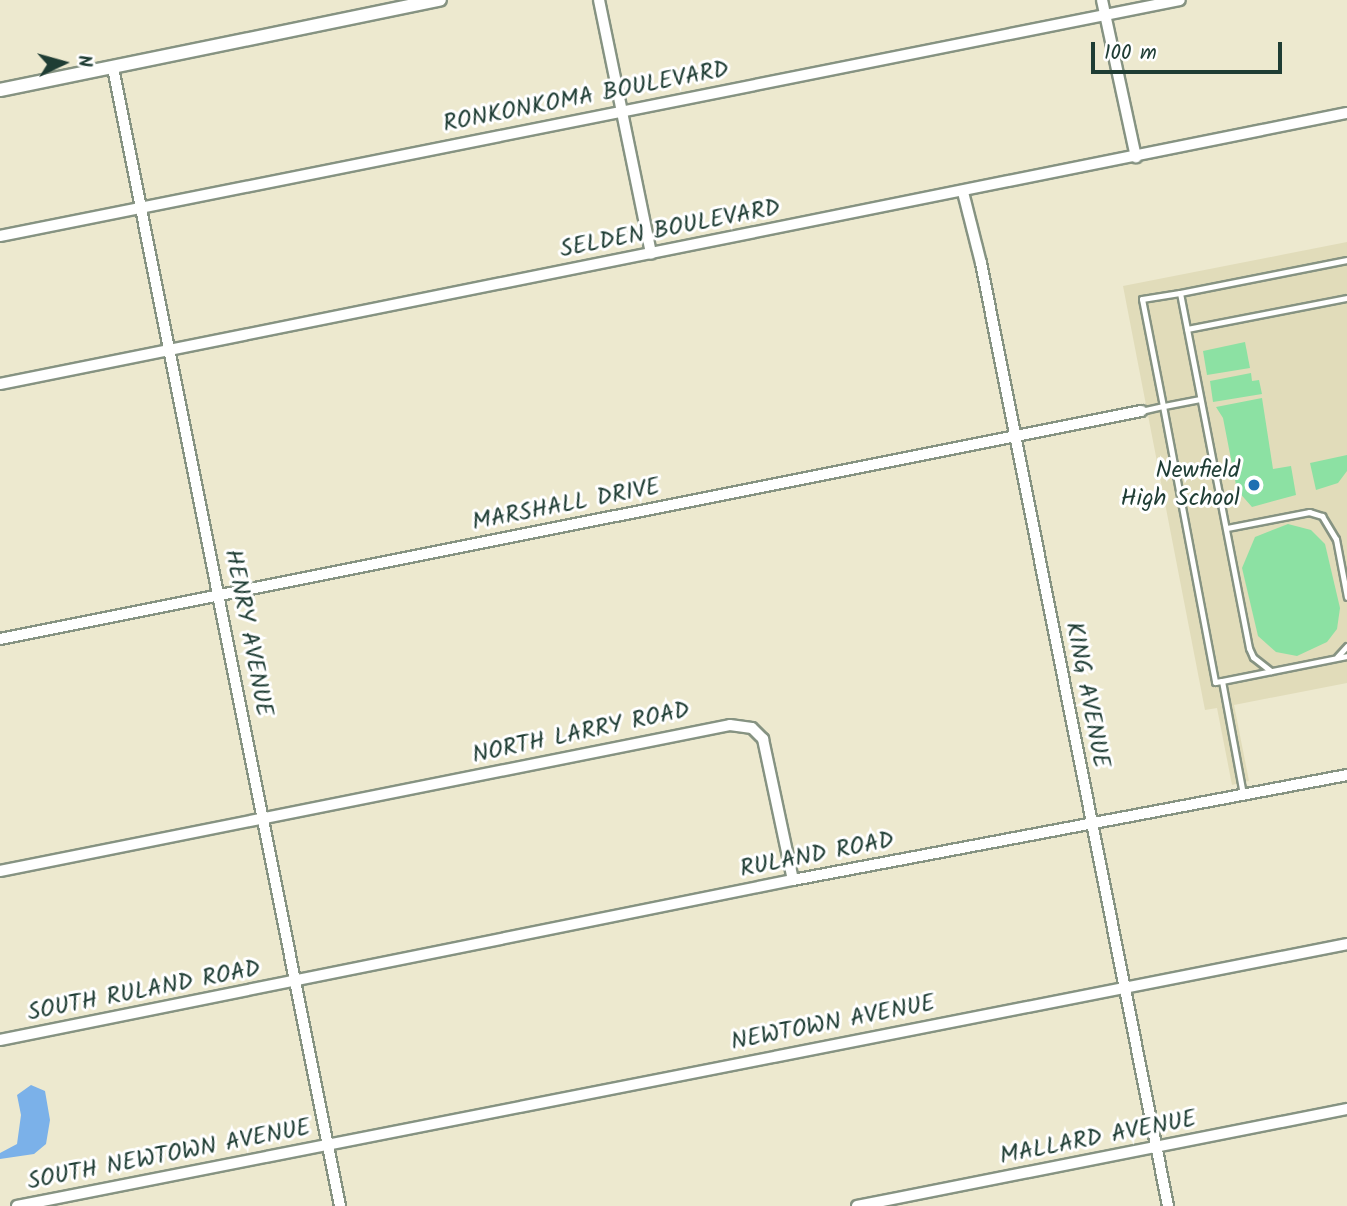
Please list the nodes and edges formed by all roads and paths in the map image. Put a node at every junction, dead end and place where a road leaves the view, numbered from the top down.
1 (440, 0) edge
2 (599, 0) edge
3 (1102, 0) edge
4 (1180, 0) edge
5 (1105, 14) junction
6 (113, 68) junction
7 (0, 90) edge
8 (622, 112) junction
9 (1347, 113) edge
10 (1136, 157) junction
11 (963, 192) junction
12 (141, 208) junction
13 (0, 236) edge
14 (651, 254) junction
15 (1347, 260) edge
16 (1180, 293) junction
17 (1347, 298) edge
18 (1187, 329) junction
19 (171, 350) junction
20 (0, 384) edge
21 (1200, 399) junction
22 (1163, 406) junction
23 (1141, 411) joint
24 (1013, 437) junction
25 (1227, 528) junction
26 (219, 596) junction
27 (1347, 597) edge
28 (0, 639) edge
29 (1347, 646) edge
30 (1347, 656) edge
31 (1335, 659) junction
32 (1271, 671) junction
33 (1222, 681) junction
34 (1347, 775) edge
35 (1243, 794) junction
36 (262, 819) junction
37 (1091, 825) junction
38 (0, 871) edge
39 (793, 880) junction
40 (1347, 944) edge
41 (296, 982) junction
42 (1122, 988) junction
43 (0, 1040) edge
44 (1347, 1110) edge
45 (328, 1145) junction
46 (1156, 1148) junction
47 (17, 1206) edge
48 (340, 1206) edge
49 (857, 1206) edge
50 (1168, 1206) edge

1 - 6 street
2 - 8 street
3 - 5 street
4 - 5 street, RONKONKOMA BOULEVARD
5 - 8 street, RONKONKOMA BOULEVARD
5 - 10 street
6 - 7 street
6 - 12 street, HENRY AVENUE
8 - 12 street, RONKONKOMA BOULEVARD
8 - 14 street
9 - 10 street, SELDEN BOULEVARD
10 - 11 street, SELDEN BOULEVARD
11 - 14 street, SELDEN BOULEVARD
11 - 24 street, KING AVENUE
12 - 13 street, RONKONKOMA BOULEVARD
12 - 19 street, HENRY AVENUE
14 - 19 street, SELDEN BOULEVARD
15 - 16 lane
16 - 18 lane
16 - 22 lane
17 - 18 lane
18 - 21 lane
19 - 20 street, SELDEN BOULEVARD
19 - 26 street, HENRY AVENUE
21 - 22 lane
21 - 25 lane
22 - 23 lane
22 - 33 lane
23 - 24 street, MARSHALL DRIVE
24 - 26 street, MARSHALL DRIVE
24 - 37 street, KING AVENUE
25 - 27 lane
25 - 32 lane
26 - 28 street, MARSHALL DRIVE
26 - 36 street, HENRY AVENUE
29 - 31 lane
30 - 31 lane
31 - 32 lane
32 - 33 lane
33 - 35 lane
34 - 35 street, RULAND ROAD
35 - 37 street, RULAND ROAD
36 - 38 street, NORTH LARRY ROAD
36 - 39 street, NORTH LARRY ROAD
36 - 41 street, HENRY AVENUE
37 - 39 street, RULAND ROAD
37 - 42 street, KING AVENUE
39 - 41 street, RULAND ROAD
40 - 42 street, NEWTOWN AVENUE
41 - 43 street, SOUTH RULAND ROAD
41 - 45 street, HENRY AVENUE
42 - 45 street, NEWTOWN AVENUE
42 - 46 street, KING AVENUE
44 - 46 street, MALLARD AVENUE
45 - 47 street, SOUTH NEWTOWN AVENUE
45 - 48 street, HENRY AVENUE
46 - 49 street, MALLARD AVENUE
46 - 50 street, KING AVENUE

